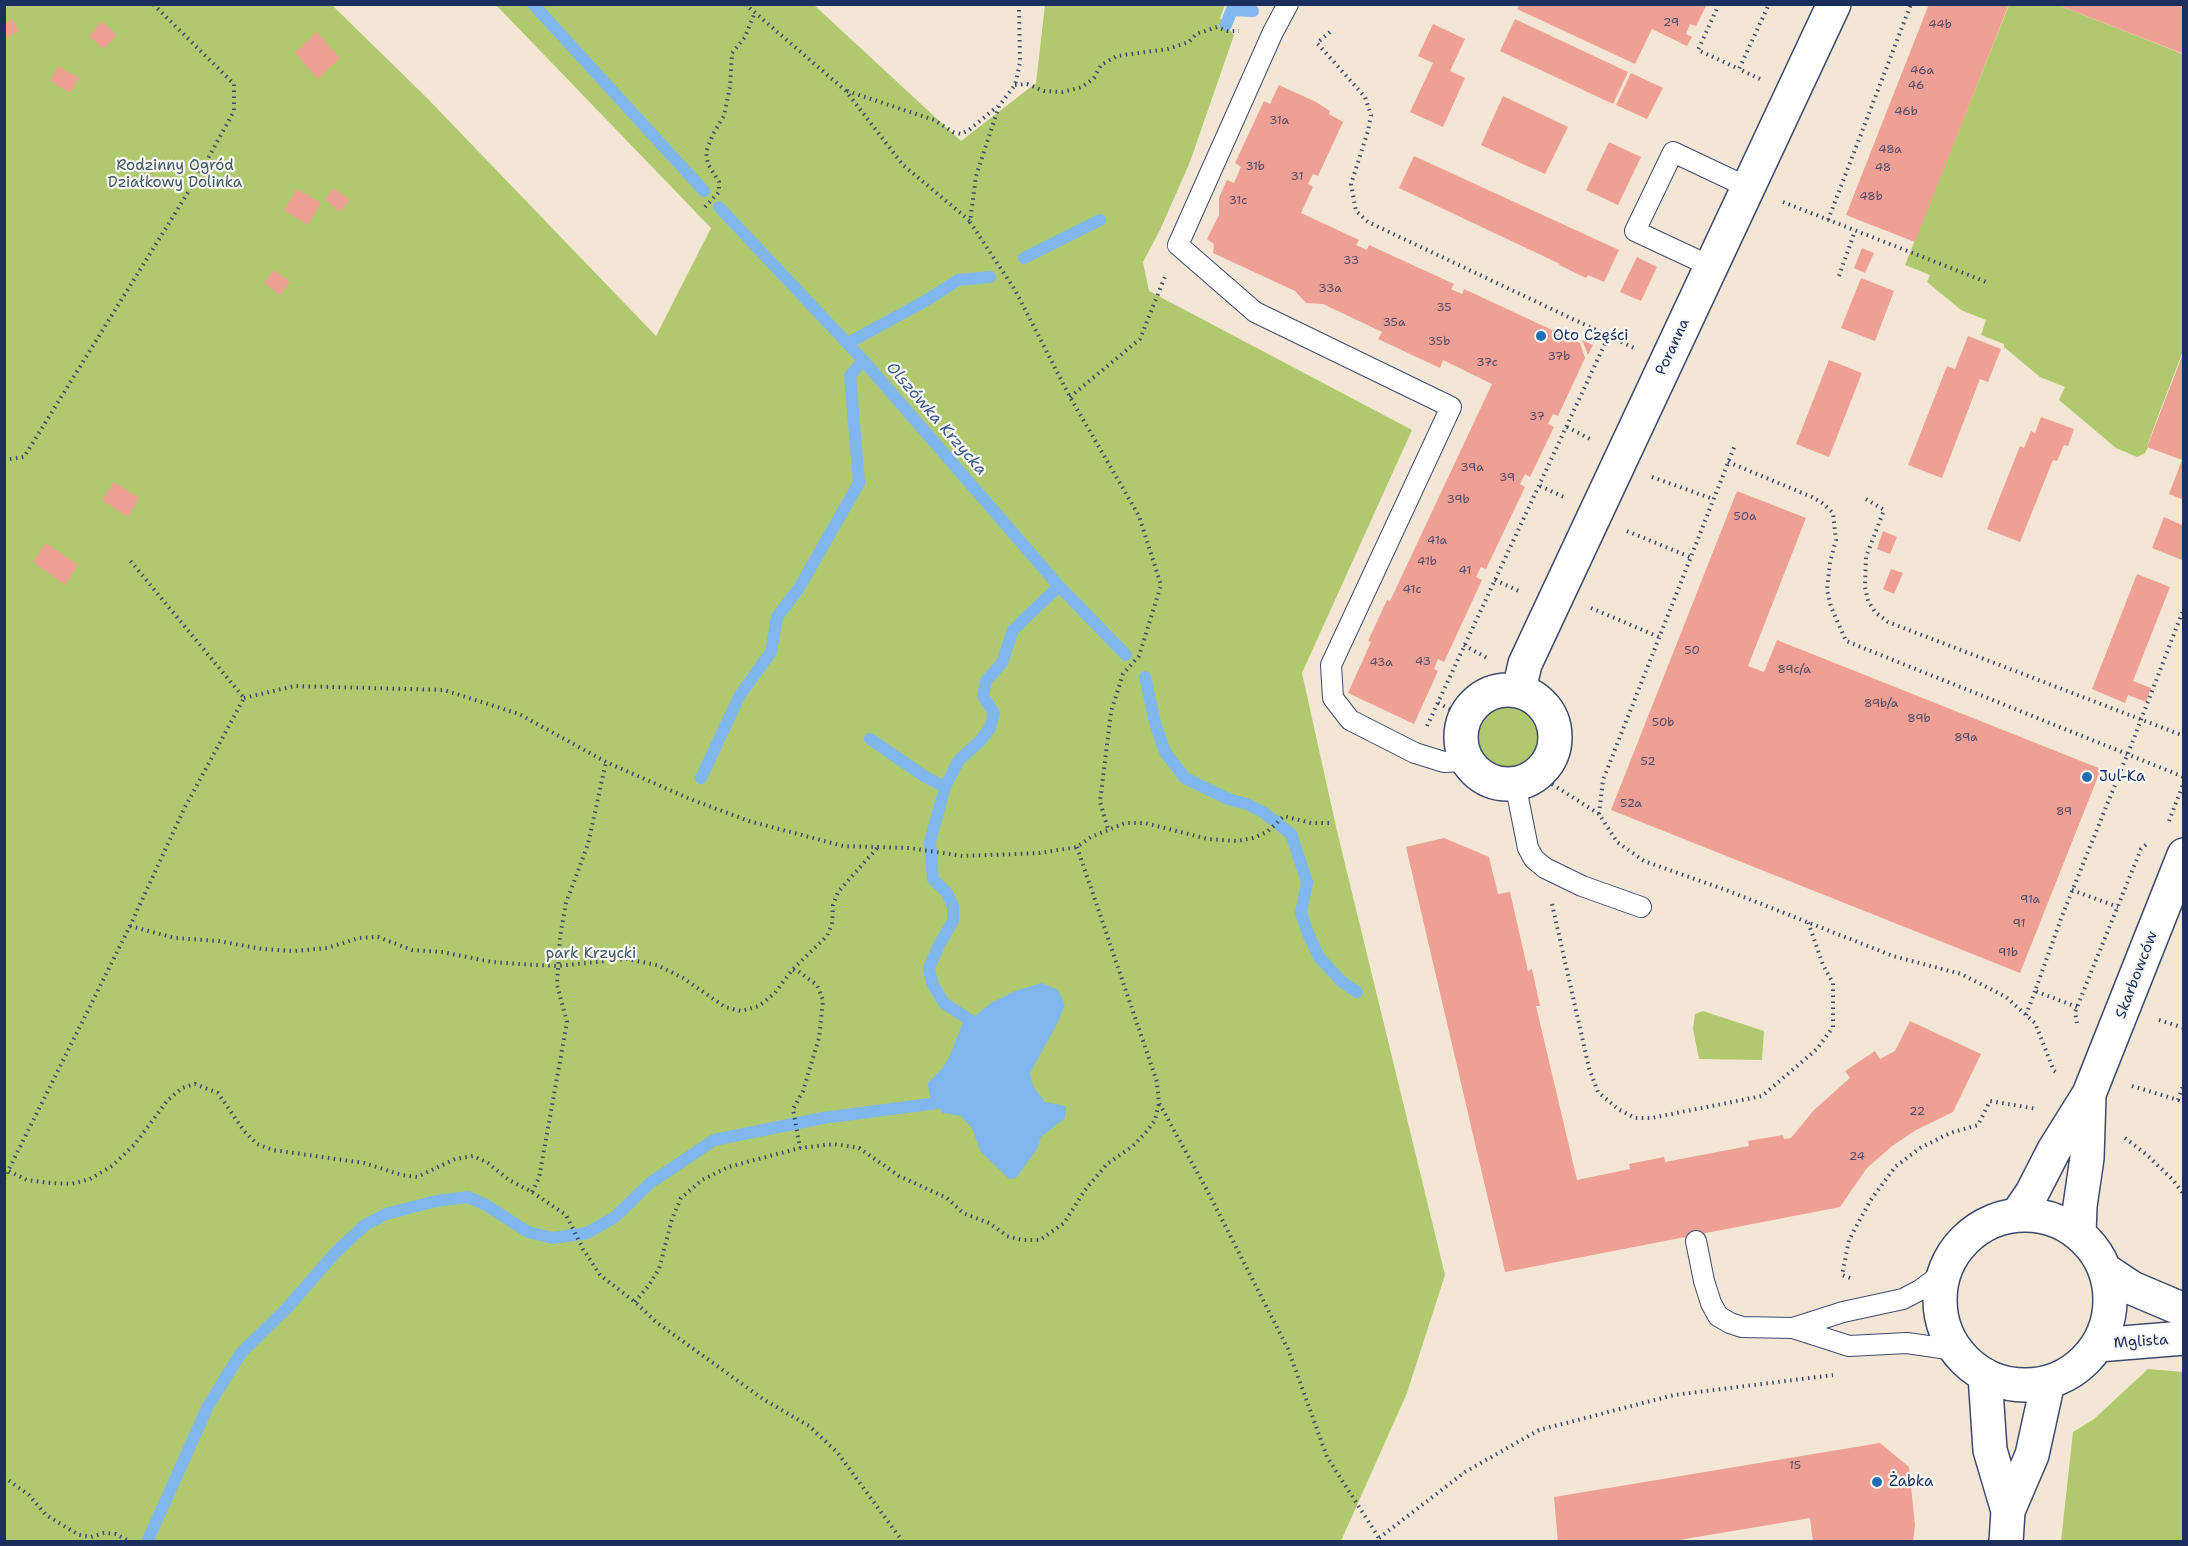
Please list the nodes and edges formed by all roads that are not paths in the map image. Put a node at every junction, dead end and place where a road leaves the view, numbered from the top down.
1 (1288, 4) edge
2 (1834, 4) edge
3 (1747, 187) junction
4 (1710, 266) junction
5 (1519, 690) junction
6 (1468, 761) junction
7 (1527, 778) junction
8 (2184, 855) edge
9 (1641, 907) dead end
10 (2076, 1086) junction
11 (2017, 1215) junction
12 (2079, 1234) junction
13 (1696, 1241) dead end
14 (2105, 1270) junction
15 (1943, 1273) junction
16 (2184, 1310) edge
17 (1794, 1328) junction
18 (2184, 1338) edge
19 (2098, 1345) junction
20 (1955, 1350) junction
21 (1985, 1375) junction
22 (2048, 1382) junction
23 (2007, 1526) edge

1 - 6 lane
2 - 3 street, Poranna
3 - 4 street, Poranna
3 - 4 lane
4 - 5 street, Poranna
5 - 6 street
5 - 7 street
6 - 7 street
7 - 9 lane
8 - 10 street, Skarbowców
10 - 11 street, Skarbowców
10 - 12 street, Skarbowców
11 - 12 street
11 - 15 street
12 - 14 street
13 - 17 lane
14 - 16 street
14 - 19 street
15 - 17 lane
15 - 20 street
17 - 20 lane
18 - 19 street, Mglista
19 - 22 street
20 - 21 street
21 - 22 street
21 - 23 street
22 - 23 street

